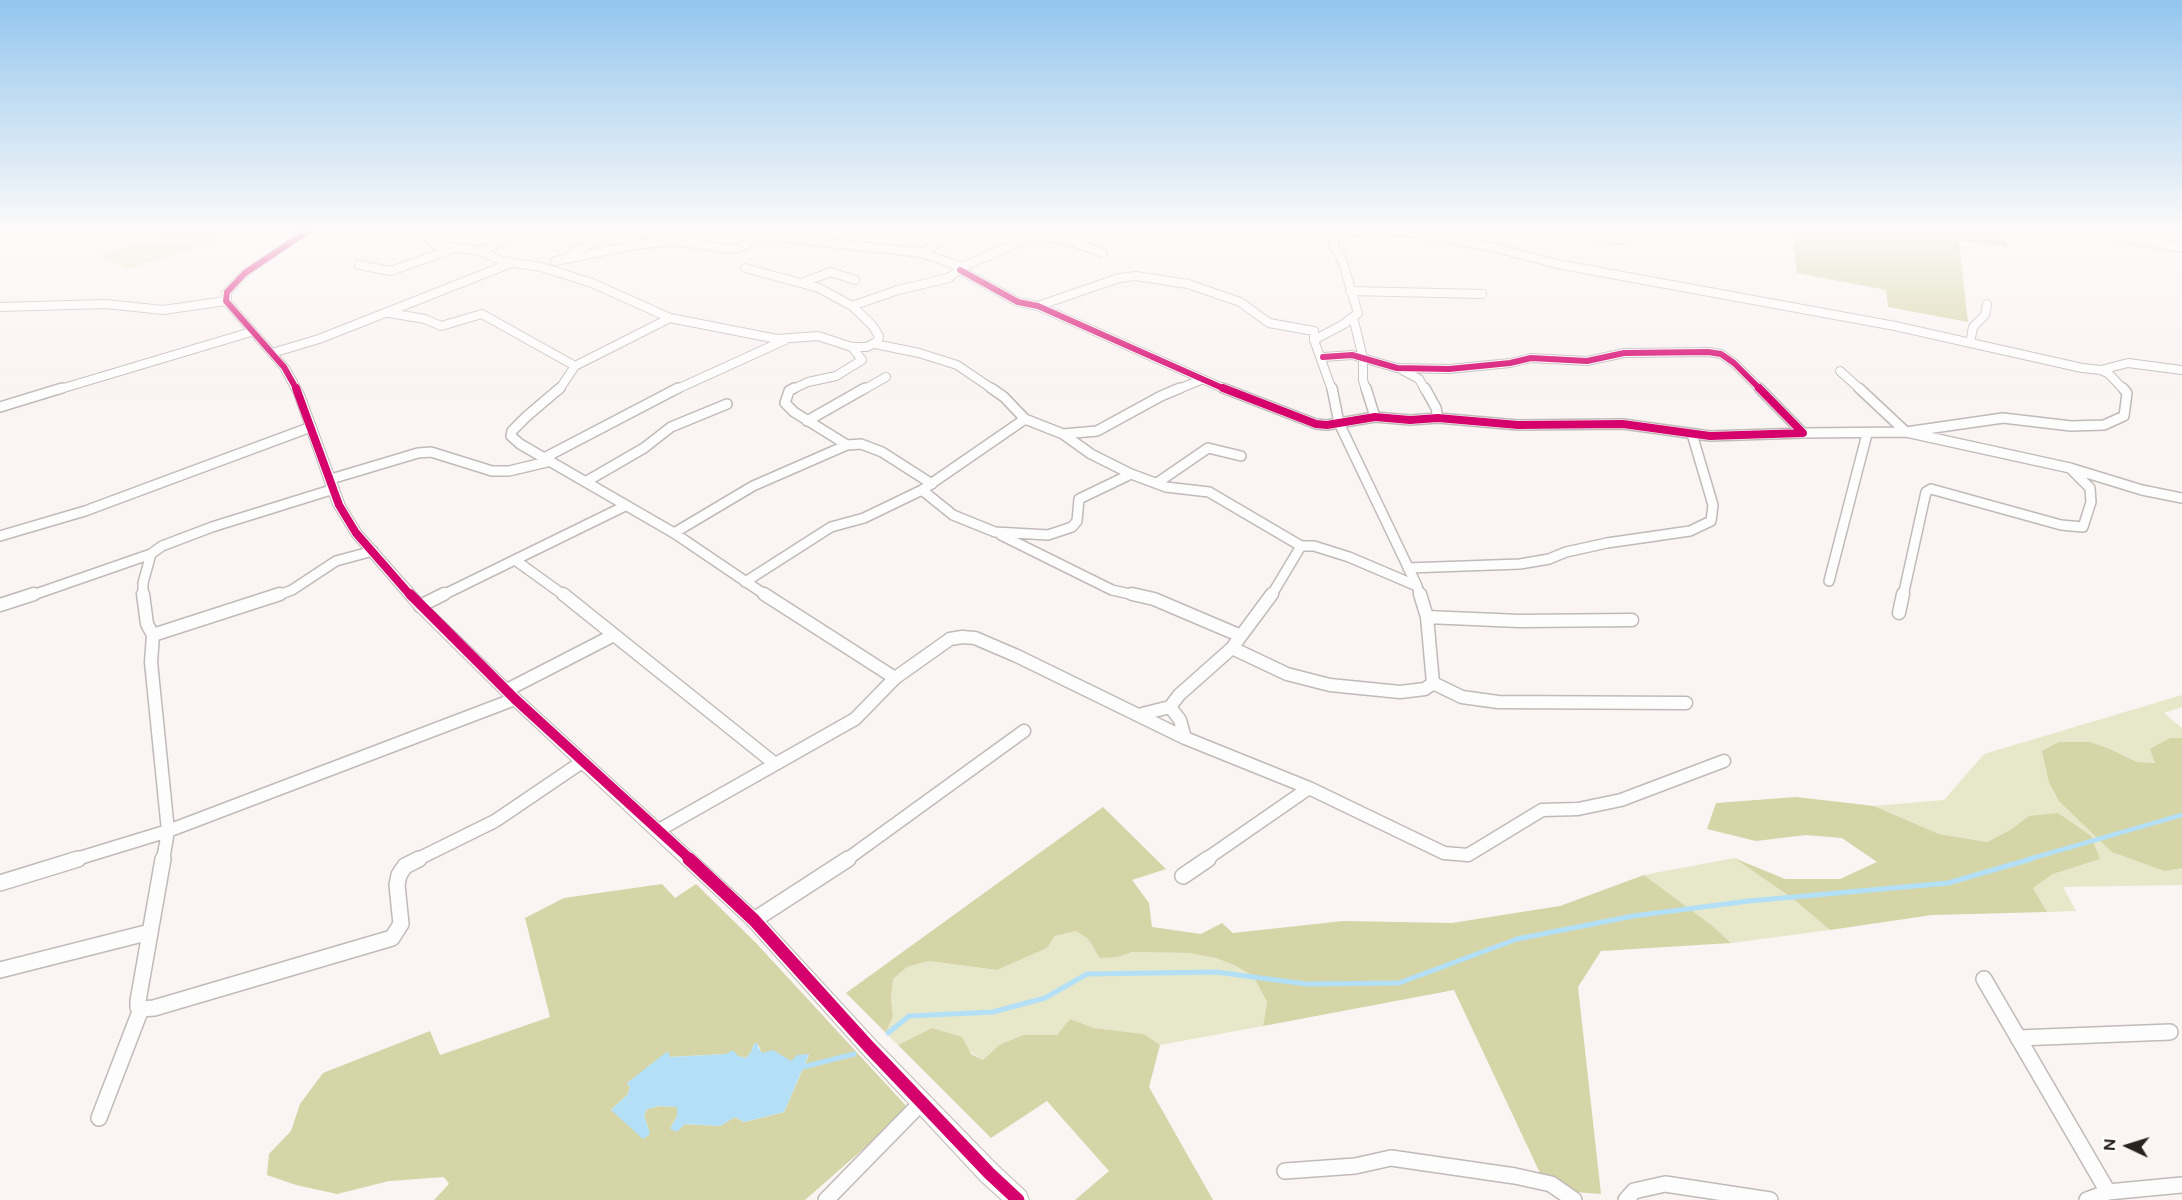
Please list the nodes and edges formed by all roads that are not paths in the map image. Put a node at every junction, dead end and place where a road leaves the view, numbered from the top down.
1 (234, 285) edge
2 (455, 285) edge
3 (596, 285) edge
4 (808, 285) edge
5 (919, 285) edge
6 (989, 285) edge
7 (1096, 285) edge
8 (1191, 285) edge
9 (1348, 285) edge
10 (1671, 285) edge
11 (1350, 291) junction
12 (1482, 294) dead end
13 (226, 301) junction
14 (1987, 304) dead end
15 (852, 306) junction
16 (1038, 306) junction
17 (0, 307) edge
18 (388, 312) junction
19 (1353, 317) junction
20 (670, 318) junction
21 (251, 332) junction
22 (786, 340) junction
23 (1314, 340) junction
24 (1970, 343) junction
25 (875, 344) junction
26 (852, 347) junction
27 (272, 353) junction
28 (1323, 357) junction
29 (1363, 358) junction
30 (575, 366) junction
31 (1397, 368) junction
32 (2101, 370) junction
33 (2182, 370) edge
34 (1840, 371) dead end
35 (886, 377) dead end
36 (1201, 380) junction
37 (727, 404) dead end
38 (0, 407) edge
39 (1375, 417) junction
40 (1438, 417) junction
41 (1025, 419) junction
42 (807, 421) junction
43 (1339, 423) junction
44 (311, 427) junction
45 (1906, 432) junction
46 (1803, 433) junction
47 (1063, 434) junction
48 (1692, 434) junction
49 (1867, 434) junction
50 (847, 445) junction
51 (1241, 456) dead end
52 (548, 459) junction
53 (2070, 468) junction
54 (1131, 474) junction
55 (587, 481) junction
56 (1157, 483) junction
57 (333, 484) junction
58 (932, 484) junction
59 (922, 490) junction
60 (2182, 498) edge
61 (625, 506) junction
62 (995, 532) junction
63 (674, 533) junction
64 (0, 536) edge
65 (1302, 546) junction
66 (373, 551) junction
67 (152, 554) junction
68 (515, 560) junction
69 (1408, 568) junction
70 (1828, 581) dead end
71 (745, 582) junction
72 (1417, 586) junction
73 (0, 604) edge
74 (420, 606) junction
75 (1899, 613) dead end
76 (1427, 617) junction
77 (1632, 620) dead end
78 (153, 635) junction
79 (614, 635) junction
80 (1241, 636) junction
81 (1232, 648) junction
82 (895, 678) junction
83 (1433, 682) junction
84 (511, 694) junction
85 (1686, 702) dead end
86 (1170, 707) junction
87 (1138, 715) junction
88 (1024, 731) dead end
89 (1185, 738) junction
90 (1724, 761) dead end
91 (582, 762) junction
92 (774, 763) junction
93 (1309, 788) junction
94 (659, 830) junction
95 (168, 831) junction
96 (1183, 876) dead end
97 (0, 883) edge
98 (754, 920) junction
99 (150, 932) junction
100 (0, 970) edge
101 (1984, 979) dead end
102 (141, 1010) junction
103 (2170, 1032) dead end
104 (2018, 1038) junction
105 (921, 1103) junction
106 (99, 1118) dead end
107 (1285, 1171) dead end
108 (2182, 1185) edge
109 (2108, 1192) junction
110 (826, 1200) edge
111 (1018, 1200) edge
112 (1574, 1200) edge
113 (1626, 1200) edge
114 (1770, 1200) edge
115 (2087, 1200) edge

1 - 13 street
2 - 18 street
3 - 20 street
4 - 15 street
5 - 15 street
6 - 16 street
7 - 16 street
8 - 23 street
9 - 11 street
10 - 24 street
11 - 12 street
11 - 19 street
13 - 17 street
13 - 21 street
14 - 24 street
15 - 25 street
16 - 36 street
18 - 27 street
18 - 30 street
19 - 23 street
19 - 29 street
20 - 22 street
20 - 30 street
21 - 27 street
21 - 38 street
22 - 26 street
22 - 52 street
23 - 28 street
24 - 32 street
25 - 26 street
25 - 41 street
26 - 42 street
27 - 44 street
28 - 29 street
28 - 43 street
29 - 31 street
29 - 39 street
30 - 52 street
31 - 40 street
31 - 46 street
32 - 33 street
32 - 45 street
34 - 45 street
35 - 42 street
36 - 43 street
36 - 47 street
37 - 55 street
39 - 40 street
39 - 43 street
40 - 48 street
41 - 47 street
41 - 58 street
42 - 50 street
43 - 69 street
44 - 57 street
44 - 64 street
45 - 49 street
45 - 53 street
46 - 48 street
46 - 49 street
47 - 54 street
48 - 69 street
49 - 70 street
50 - 58 street
50 - 63 street
51 - 56 street
52 - 55 street
52 - 57 street
53 - 60 street
53 - 75 street
54 - 56 street
54 - 62 street
55 - 61 street
56 - 65 street
57 - 66 street
57 - 67 street
58 - 59 street
59 - 62 street
59 - 71 street
61 - 63 street
61 - 68 street
62 - 80 street
63 - 71 street
65 - 72 street
65 - 80 street
66 - 74 street
66 - 78 street
67 - 73 street
67 - 78 street
68 - 74 street
68 - 79 street
69 - 72 street
71 - 82 street
72 - 76 street
74 - 84 street
76 - 77 street
76 - 83 street
78 - 95 street
79 - 84 street
79 - 92 street
80 - 81 street
81 - 83 street
81 - 86 street
82 - 87 street
82 - 92 street
83 - 85 street
84 - 91 street
84 - 95 street
86 - 87 street
86 - 89 street
87 - 89 street
88 - 98 street
89 - 93 street
90 - 93 street
91 - 94 street
91 - 102 street
92 - 94 street
93 - 96 street
94 - 98 street
95 - 97 street
95 - 99 street
98 - 105 street
99 - 100 street
99 - 102 street
101 - 104 street
102 - 106 street
103 - 104 street
104 - 109 street
105 - 110 street
105 - 111 street
107 - 112 street
108 - 109 street
109 - 115 street
113 - 114 street

